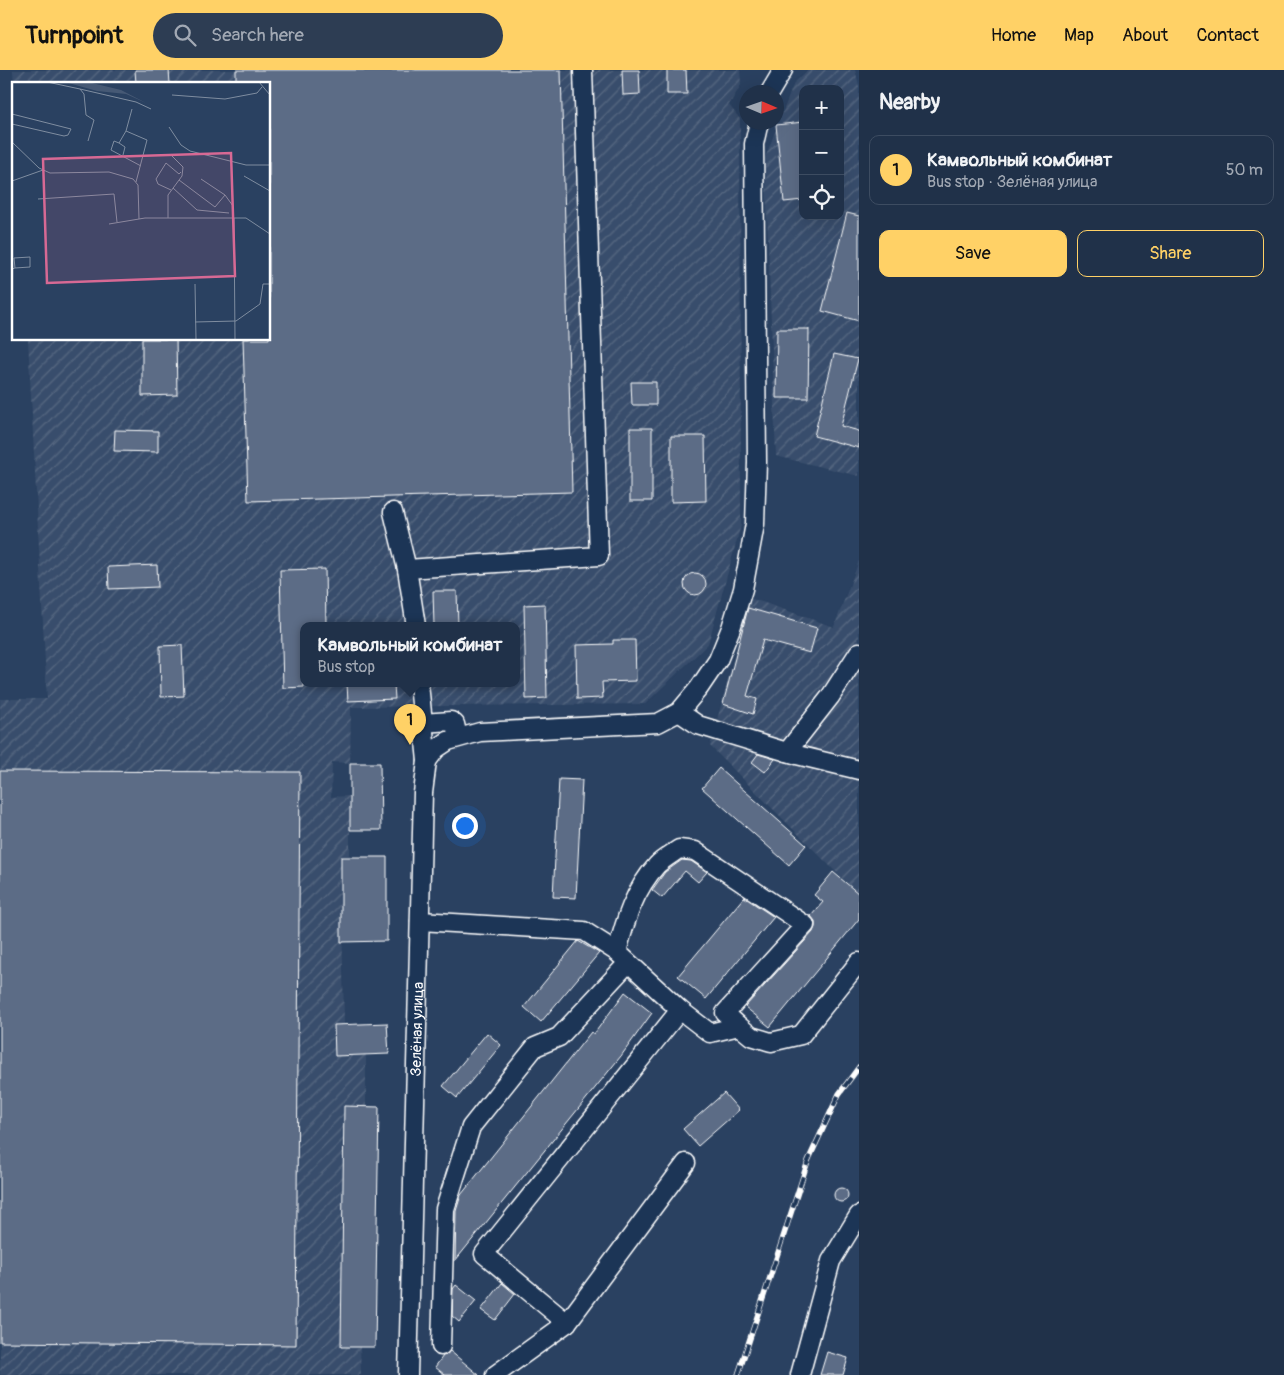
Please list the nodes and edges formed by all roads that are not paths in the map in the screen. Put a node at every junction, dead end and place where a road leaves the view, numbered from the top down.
1 (583, 70) edge
2 (783, 70) edge
3 (774, 85) edge
4 (757, 130) edge
5 (393, 512) dead end
6 (407, 569) junction
7 (415, 622) edge
8 (859, 652) edge
9 (419, 687) edge
10 (679, 712) junction
11 (422, 723) junction
12 (458, 737) junction
13 (787, 752) junction
14 (427, 761) junction
15 (859, 770) edge
16 (420, 921) junction
17 (623, 958) junction
18 (859, 962) edge
19 (680, 1010) junction
20 (739, 1026) junction
21 (686, 1164) dead end
22 (859, 1215) edge
23 (567, 1323) junction
24 (441, 1346) dead end
25 (408, 1375) edge
26 (495, 1375) edge
27 (800, 1375) edge

1 - 6 street
2 - 3 street
4 - 10 street
5 - 6 street
6 - 7 street
8 - 13 street
9 - 11 street, Зелёная улица
10 - 12 street
10 - 13 street
11 - 12 street
11 - 14 street, Зелёная улица
12 - 14 street
13 - 15 street
14 - 16 street, Зелёная улица
16 - 17 street
16 - 25 street, Зелёная улица
17 - 19 street
17 - 20 street
17 - 24 street
18 - 20 street
19 - 20 street
19 - 23 street
21 - 23 street
22 - 27 street
23 - 26 street

